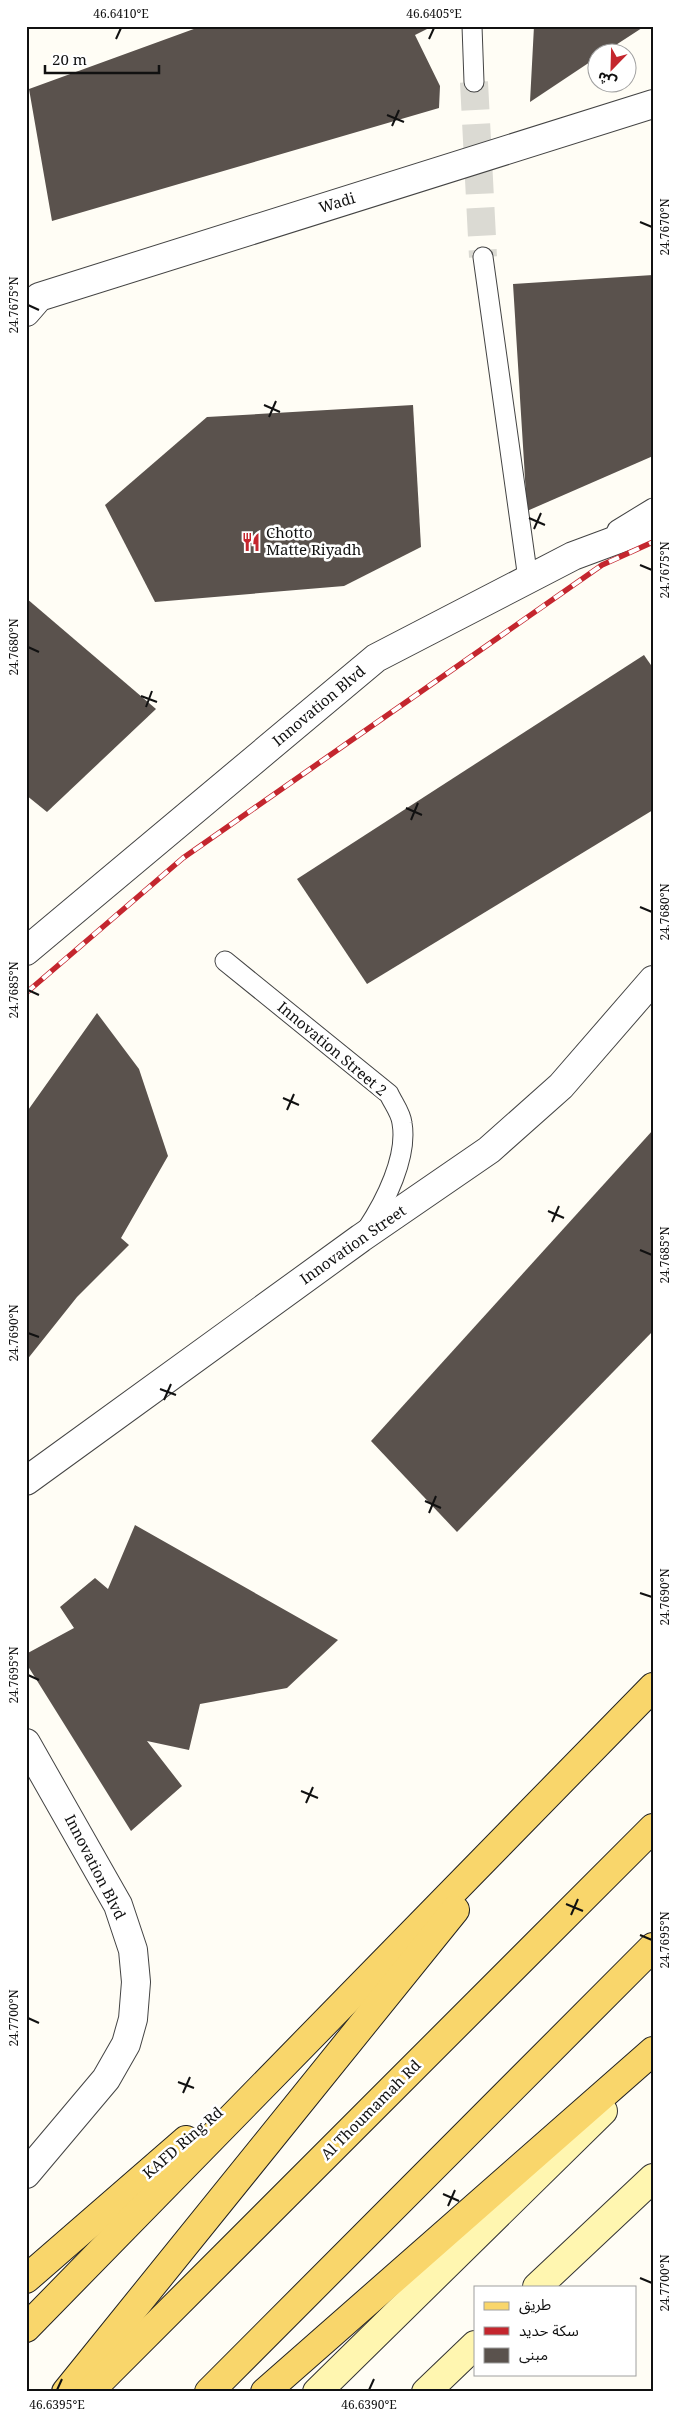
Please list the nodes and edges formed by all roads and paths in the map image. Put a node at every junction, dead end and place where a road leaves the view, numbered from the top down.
1 (472, 26) edge
2 (474, 82) tunnel mouth
3 (653, 104) edge
4 (483, 257) tunnel mouth
5 (26, 312) edge
6 (653, 508) edge
7 (653, 529) edge
8 (573, 556) junction
9 (528, 579) junction
10 (26, 950) edge
11 (225, 961) dead end
12 (653, 980) edge
13 (360, 1238) junction
14 (26, 1481) edge
15 (646, 1694) edge
16 (26, 1743) edge
17 (559, 1783) junction
18 (653, 1828) edge
19 (653, 1947) edge
20 (339, 2006) junction
21 (653, 2051) edge
22 (653, 2062) edge
23 (26, 2174) edge
24 (653, 2178) edge
25 (26, 2279) edge
26 (538, 2286) edge
27 (26, 2328) edge
28 (474, 2346) edge
29 (66, 2392) edge
30 (90, 2392) edge
31 (209, 2392) edge
32 (265, 2392) edge
33 (316, 2392) edge
34 (426, 2392) edge

1 - 2 lane
3 - 5 street, Wadi
4 - 9 lane
6 - 8 lane
7 - 8 street, Innovation Blvd
8 - 9 street, Innovation Blvd
9 - 10 street, Innovation Blvd
11 - 13 lane, Innovation Street 2
12 - 13 street, Innovation Street
13 - 14 street, Innovation Street
15 - 17 main road
16 - 23 street, Innovation Blvd
17 - 20 main road
17 - 29 main road
18 - 30 main road, Al Thoumamah Rd
19 - 31 main road
20 - 25 main road, KAFD Ring Rd
20 - 27 main road
21 - 32 main road
22 - 33 main road
24 - 26 main road
28 - 34 main road

